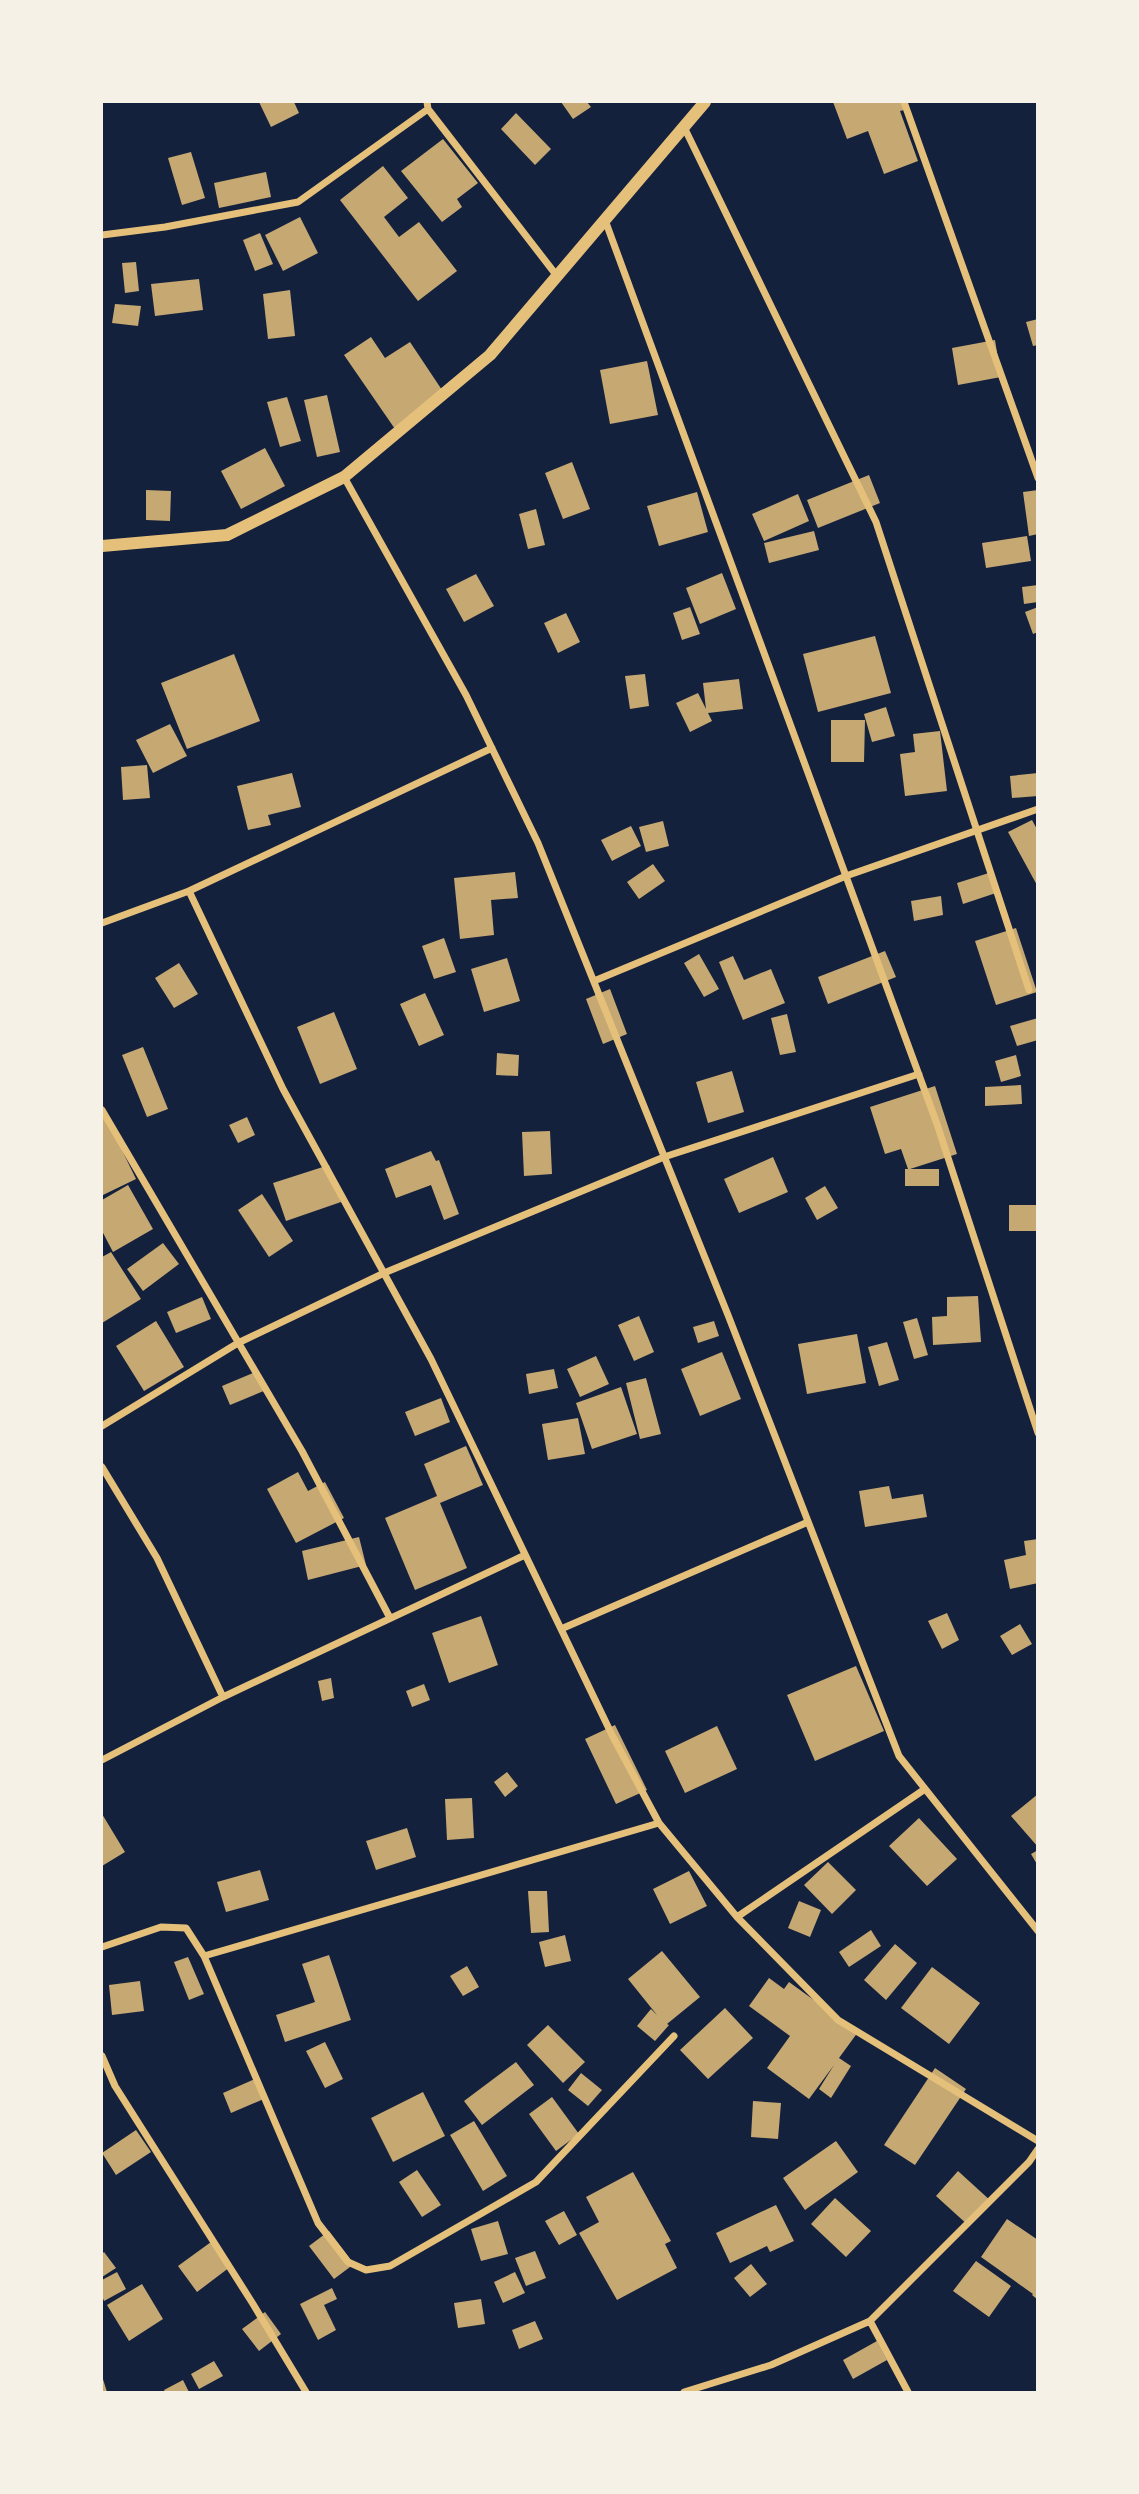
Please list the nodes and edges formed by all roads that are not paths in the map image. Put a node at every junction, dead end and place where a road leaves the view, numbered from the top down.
1 (705, 102) edge
2 (904, 102) edge
3 (427, 105) edge
4 (683, 127) junction
5 (605, 220) junction
6 (102, 235) edge
7 (557, 276) junction
8 (344, 477) junction
9 (1038, 478) edge
10 (102, 546) edge
11 (492, 748) junction
12 (1038, 809) edge
13 (976, 828) junction
14 (846, 876) junction
15 (189, 891) junction
16 (102, 923) edge
17 (594, 981) junction
18 (1029, 990) dead end
19 (919, 1074) junction
20 (102, 1110) edge
21 (664, 1157) junction
22 (384, 1273) junction
23 (238, 1343) junction
24 (102, 1426) edge
25 (1038, 1433) edge
26 (102, 1467) edge
27 (808, 1522) junction
28 (526, 1555) junction
29 (390, 1618) junction
30 (561, 1629) junction
31 (223, 1697) junction
32 (102, 1760) edge
33 (925, 1789) junction
34 (659, 1823) junction
35 (737, 1917) junction
36 (1038, 1931) edge
37 (102, 1947) edge
38 (204, 1956) junction
39 (674, 2036) dead end
40 (102, 2056) edge
41 (1038, 2141) edge
42 (1038, 2149) edge
43 (870, 2321) junction
44 (306, 2392) edge
45 (684, 2392) edge
46 (908, 2392) edge

1 - 4 street
2 - 9 street
3 - 6 street
3 - 7 street
4 - 5 street
4 - 13 street
5 - 7 street
5 - 14 street
7 - 8 street
8 - 10 street
8 - 11 street
11 - 15 street
11 - 17 street
12 - 13 street
13 - 14 street
13 - 18 street
14 - 17 street
14 - 19 street
15 - 16 street
15 - 22 street
17 - 21 street
19 - 21 street
19 - 25 street
20 - 23 street
21 - 22 street
21 - 27 street
22 - 23 street
22 - 28 street
23 - 24 street
23 - 29 street
26 - 31 street
27 - 30 street
27 - 33 street
28 - 29 street
28 - 30 street
29 - 31 street
30 - 34 street
31 - 32 street
33 - 35 street
33 - 36 street
34 - 35 street
34 - 38 street
35 - 41 street
37 - 38 street
38 - 39 street
40 - 44 street
42 - 43 street
43 - 45 street
43 - 46 street

